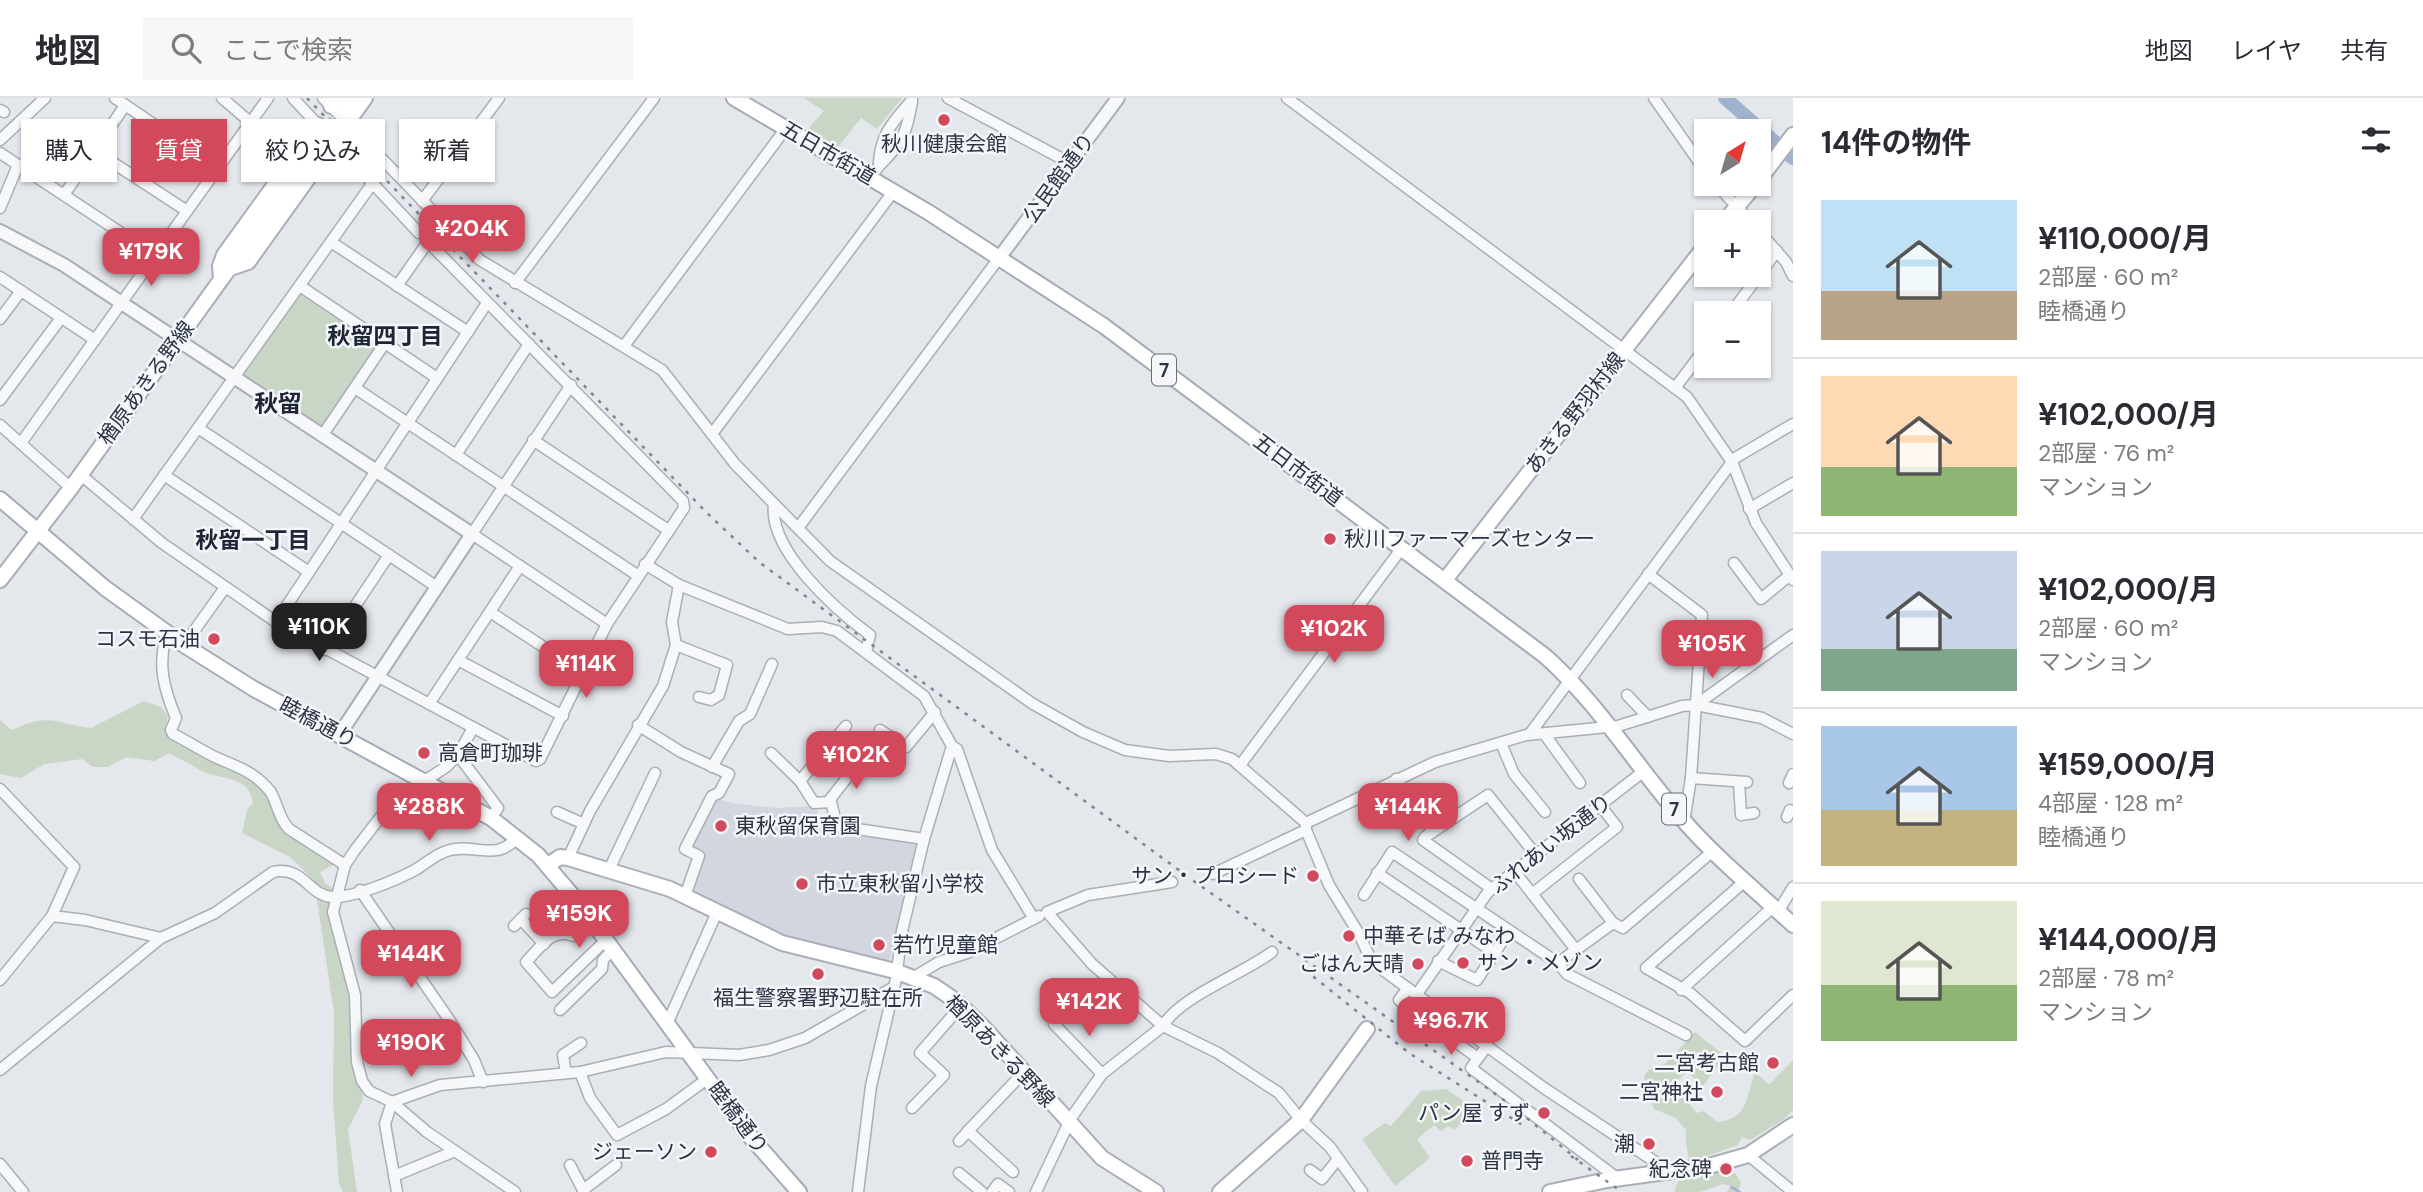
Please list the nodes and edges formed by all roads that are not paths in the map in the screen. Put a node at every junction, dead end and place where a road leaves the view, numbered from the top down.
1 (45, 98) edge
2 (115, 98) edge
3 (222, 98) edge
4 (268, 98) edge
5 (293, 98) edge
6 (365, 98) edge
7 (499, 98) edge
8 (654, 98) edge
9 (734, 98) edge
10 (948, 98) edge
11 (1118, 98) edge
12 (1287, 98) edge
13 (1654, 98) edge
14 (913, 100) edge
15 (337, 102) edge
16 (124, 107) junction
17 (116, 119) edge
18 (142, 119) edge
19 (246, 119) edge
20 (252, 119) edge
21 (312, 119) edge
22 (345, 119) edge
23 (350, 119) tunnel mouth
24 (890, 123) junction
25 (786, 128) junction
26 (906, 130) junction
27 (241, 135) edge
28 (1793, 135) edge
29 (0, 140) edge
30 (880, 142) junction
31 (892, 150) junction
32 (0, 153) edge
33 (227, 155) edge
34 (1694, 156) edge
35 (879, 162) junction
36 (385, 163) edge
37 (1070, 163) junction
38 (1771, 164) edge
39 (18, 165) junction
40 (117, 165) edge
41 (870, 178) junction
42 (73, 182) edge
43 (208, 182) edge
44 (277, 182) edge
45 (291, 182) edge
46 (305, 182) edge
47 (372, 184) joint
48 (893, 192) junction
49 (64, 195) junction
50 (1727, 196) edge
51 (1746, 196) edge
52 (422, 201) junction
53 (1737, 207) junction
54 (0, 208) edge
55 (1734, 210) edge
56 (1740, 210) edge
57 (187, 211) junction
58 (0, 231) edge
59 (419, 233) dead end
60 (331, 242) junction
61 (1771, 244) edge
62 (1777, 251) junction
63 (156, 256) junction
64 (999, 258) junction
65 (1694, 260) edge
66 (225, 274) junction
67 (1793, 276) edge
68 (0, 277) edge
69 (515, 283) junction
70 (300, 286) junction
71 (397, 286) junction
72 (21, 291) junction
73 (1740, 301) edge
74 (122, 303) junction
75 (487, 303) junction
76 (61, 317) junction
77 (0, 319) edge
78 (468, 332) junction
79 (95, 340) junction
80 (177, 340) junction
81 (385, 343) junction
82 (529, 344) junction
83 (624, 345) junction
84 (1624, 350) junction
85 (1694, 363) edge
86 (233, 377) junction
87 (437, 379) junction
88 (571, 385) junction
89 (355, 388) junction
90 (1675, 388) junction
91 (0, 400) edge
92 (408, 423) junction
93 (1793, 424) edge
94 (0, 425) edge
95 (198, 428) junction
96 (712, 434) junction
97 (322, 436) junction
98 (533, 440) junction
99 (21, 443) junction
100 (456, 455) junction
101 (1732, 462) junction
102 (376, 471) junction
103 (81, 475) junction
104 (164, 475) junction
105 (1793, 484) edge
106 (503, 486) junction
107 (71, 488) junction
108 (0, 499) edge
109 (774, 504) junction
110 (1749, 509) junction
111 (133, 519) junction
112 (342, 523) junction
113 (798, 528) junction
114 (668, 530) junction
115 (38, 533) junction
116 (472, 534) junction
117 (1402, 548) junction
118 (22, 554) junction
119 (389, 555) junction
120 (1734, 563) dead end
121 (645, 564) junction
122 (520, 566) junction
123 (0, 568) edge
124 (309, 572) junction
125 (1648, 573) junction
126 (637, 575) junction
127 (1792, 578) edge
128 (0, 580) edge
129 (1445, 580) junction
130 (679, 585) junction
131 (437, 587) junction
132 (224, 589) junction
133 (490, 612) junction
134 (276, 622) junction
135 (607, 624) junction
136 (167, 633) junction
137 (1793, 635) edge
138 (184, 645) junction
139 (676, 645) junction
140 (326, 650) junction
141 (866, 652) junction
142 (458, 660) junction
143 (772, 664) dead end
144 (582, 672) junction
145 (377, 677) junction
146 (1570, 678) junction
147 (1627, 695) dead end
148 (699, 697) dead end
149 (429, 704) junction
150 (1696, 705) junction
151 (935, 712) junction
152 (563, 716) junction
153 (1648, 717) junction
154 (638, 725) junction
155 (846, 726) dead end
156 (1609, 726) junction
157 (472, 728) junction
158 (880, 730) dead end
159 (1793, 734) edge
160 (339, 735) junction
161 (1529, 735) junction
162 (1545, 736) junction
163 (1500, 743) junction
164 (952, 746) junction
165 (771, 754) dead end
166 (458, 755) junction
167 (860, 761) dead end
168 (1241, 764) junction
169 (712, 767) junction
170 (1644, 771) junction
171 (655, 774) dead end
172 (1691, 778) junction
173 (1396, 779) junction
174 (800, 781) junction
175 (426, 782) junction
176 (1580, 783) dead end
177 (0, 789) edge
178 (828, 802) junction
179 (1600, 805) junction
180 (557, 812) dead end
181 (1545, 812) dead end
182 (1754, 813) dead end
183 (491, 818) junction
184 (1685, 822) junction
185 (583, 824) junction
186 (1306, 826) junction
187 (1433, 832) junction
188 (517, 837) junction
189 (924, 839) junction
190 (1713, 851) junction
191 (1536, 855) junction
192 (568, 858) junction
193 (345, 865) junction
194 (548, 865) junction
195 (608, 872) junction
196 (1515, 872) junction
197 (1377, 873) junction
198 (1213, 874) dead end
199 (1579, 879) dead end
200 (1745, 881) junction
201 (1172, 882) dead end
202 (1793, 887) edge
203 (1492, 889) junction
204 (360, 890) junction
205 (1532, 894) junction
206 (1364, 895) dead end
207 (685, 896) junction
208 (335, 898) junction
209 (1475, 908) junction
210 (1776, 909) junction
211 (717, 912) junction
212 (1046, 912) junction
213 (52, 916) junction
214 (1034, 919) junction
215 (520, 920) dead end
216 (593, 921) junction
217 (1613, 923) junction
218 (1793, 926) edge
219 (1460, 929) junction
220 (1509, 931) junction
221 (161, 938) junction
222 (544, 944) junction
223 (610, 944) junction
224 (1576, 950) junction
225 (1272, 952) dead end
226 (1494, 953) junction
227 (1438, 961) junction
228 (1558, 963) junction
229 (895, 971) junction
230 (914, 977) junction
231 (0, 980) edge
232 (894, 987) junction
233 (1681, 990) junction
234 (1417, 994) junction
235 (1793, 995) edge
236 (961, 1006) junction
237 (560, 1010) dead end
238 (1417, 1010) junction
239 (667, 1024) junction
240 (1054, 1024) dead end
241 (1163, 1026) junction
242 (1367, 1029) dead end
243 (1686, 1035) dead end
244 (581, 1044) dead end
245 (1487, 1046) junction
246 (687, 1051) junction
247 (1478, 1058) junction
248 (0, 1070) edge
249 (580, 1072) junction
250 (1024, 1072) junction
251 (566, 1073) junction
252 (1102, 1074) junction
253 (708, 1079) junction
254 (483, 1082) junction
255 (392, 1102) junction
256 (912, 1108) dead end
257 (1301, 1120) junction
258 (1069, 1123) junction
259 (1793, 1125) edge
260 (968, 1131) junction
261 (959, 1141) dead end
262 (454, 1151) junction
263 (1748, 1155) junction
264 (1339, 1159) junction
265 (0, 1164) edge
266 (570, 1165) dead end
267 (616, 1165) dead end
268 (1310, 1170) dead end
269 (1669, 1171) junction
270 (1013, 1172) dead end
271 (959, 1173) dead end
272 (394, 1176) junction
273 (1617, 1178) junction
274 (1575, 1189) edge
275 (583, 1191) edge
276 (23, 1192) edge
277 (397, 1192) edge
278 (515, 1192) edge
279 (799, 1192) edge
280 (858, 1192) edge
281 (982, 1192) edge
282 (992, 1192) edge
283 (1009, 1192) edge
284 (1036, 1192) edge
285 (1156, 1192) edge
286 (1220, 1192) edge
287 (1362, 1192) edge
288 (1550, 1192) edge
289 (1793, 1192) edge

1 - 29 street
2 - 16 street
3 - 19 street
4 - 20 street
5 - 21 street
6 - 23 main road
7 - 52 street
8 - 69 street
9 - 25 main road, 五日市街道 / 7
10 - 37 street
11 - 37 street, 公民館通り
12 - 84 street
13 - 34 street
14 - 24 street
14 - 26 street
15 - 22 street
16 - 17 street
16 - 18 street
24 - 26 street
24 - 30 street
25 - 41 main road, 五日市街道 / 7
25 - 83 street
26 - 31 street
27 - 33 street
28 - 38 main road
30 - 31 street
30 - 35 street
31 - 35 street
32 - 39 street
35 - 41 street
36 - 52 street
37 - 64 street, 公民館通り
39 - 49 street
39 - 54 street
40 - 57 street
41 - 48 main road, 五日市街道 / 7
42 - 49 street
43 - 57 street
44 - 66 main road
45 - 66 main road, 楢原あきる野線
46 - 66 main road
47 - 59 street
47 - 60 street
48 - 64 main road, 五日市街道 / 7
48 - 96 street
49 - 63 street
50 - 53 street
51 - 53 main road
52 - 69 street
53 - 55 main road
53 - 56 street
57 - 63 street
58 - 74 street
60 - 70 street
60 - 71 street
61 - 62 street
62 - 67 street
62 - 73 street
63 - 74 street
64 - 113 street
64 - 117 main road, 五日市街道 / 7
65 - 84 main road, あきる野羽村線
66 - 80 main road, 楢原あきる野線
68 - 72 street
69 - 83 street
70 - 81 street
70 - 86 street
71 - 75 street
71 - 78 street
72 - 76 street
72 - 77 street
74 - 79 street
74 - 80 street
75 - 78 street
75 - 82 street
76 - 79 street
76 - 91 street
78 - 87 street
79 - 99 street
80 - 86 street
80 - 103 main road, 楢原あきる野線
81 - 87 street
81 - 89 street
82 - 88 street
82 - 100 street
83 - 96 street
84 - 90 street
84 - 129 main road, あきる野羽村線
85 - 90 street
86 - 95 street
86 - 97 street
87 - 92 street
88 - 98 street
88 - 114 street
89 - 92 street
89 - 97 street
90 - 101 street
92 - 100 street
92 - 102 street
93 - 101 street
94 - 99 street
95 - 104 street
95 - 112 street
96 - 109 street
97 - 102 street
98 - 106 street
98 - 114 street
99 - 107 street
100 - 106 street
101 - 110 street
101 - 125 street
102 - 112 street
102 - 116 street
103 - 107 main road, 楢原あきる野線
103 - 111 street
104 - 111 street
104 - 124 street
105 - 110 street
106 - 116 street
106 - 126 street
107 - 115 main road, 楢原あきる野線
108 - 115 main road, 睦橋通り
109 - 113 street
109 - 141 street
110 - 127 street
111 - 132 street
112 - 119 street
112 - 124 street
113 - 168 street
114 - 121 street
115 - 118 main road, 楢原あきる野線
115 - 136 main road, 睦橋通り
116 - 122 street
116 - 131 street
117 - 129 main road, 五日市街道 / 7
117 - 168 street
118 - 123 street
118 - 128 main road, 楢原あきる野線
119 - 131 street
119 - 140 street
120 - 127 street
121 - 126 street
121 - 130 street
122 - 133 street
122 - 135 street
124 - 134 street
125 - 146 street
125 - 150 street
126 - 135 street
129 - 146 main road, 五日市街道 / 7
130 - 139 street
130 - 141 street
131 - 145 street
132 - 134 street
132 - 138 street
133 - 142 street
133 - 144 street
134 - 140 street
135 - 144 street
136 - 138 main road, 睦橋通り
136 - 193 street
137 - 150 street
138 - 160 main road, 睦橋通り
139 - 148 street
139 - 154 street
140 - 145 street
141 - 151 street
142 - 149 street
142 - 152 street
143 - 169 street
144 - 152 street
145 - 149 street
145 - 160 street
146 - 156 main road, 五日市街道 / 7
146 - 161 street
147 - 153 street
149 - 157 street
150 - 153 street
150 - 159 street
150 - 172 street
151 - 158 street
151 - 164 street
152 - 157 street
153 - 156 street
154 - 169 street
154 - 185 street
155 - 174 street
156 - 162 street
156 - 170 main road, 五日市街道 / 7
157 - 166 street
160 - 175 main road, 睦橋通り
161 - 162 street
161 - 163 street
162 - 176 street
163 - 173 street
163 - 181 street
164 - 189 street
164 - 214 street
165 - 174 street
166 - 175 street
166 - 183 street
167 - 178 street
168 - 186 street
169 - 207 street
170 - 179 street, ふれあい坂通り
170 - 184 main road, 五日市街道 / 7
171 - 195 street
172 - 182 street
172 - 184 street
173 - 186 street
173 - 187 street
174 - 178 street
175 - 183 main road, 睦橋通り
175 - 193 street
177 - 213 street
178 - 189 street
179 - 191 street, ふれあい坂通り
179 - 205 street
180 - 185 street
183 - 188 main road, 睦橋通り
184 - 190 main road, 五日市街道 / 7
185 - 192 street
186 - 198 street
186 - 234 street
187 - 191 street
187 - 203 street
188 - 194 main road, 睦橋通り
188 - 204 street
189 - 229 street
190 - 200 main road, 五日市街道 / 7
190 - 217 street
191 - 196 street, ふれあい坂通り
192 - 194 main road
192 - 195 main road, 楢原あきる野線
193 - 208 street
194 - 216 main road, 睦橋通り
195 - 207 main road, 楢原あきる野線
196 - 203 street, ふれあい坂通り
196 - 205 street
197 - 206 street
197 - 209 street
197 - 219 street
199 - 217 street
200 - 210 main road, 五日市街道 / 7
200 - 233 street
201 - 212 street
202 - 210 street
203 - 209 street, ふれあい坂通り
204 - 208 street
204 - 254 street
205 - 224 street
207 - 211 main road, 楢原あきる野線
208 - 221 street
208 - 255 street
209 - 219 street, ふれあい坂通り
209 - 220 street
210 - 218 main road, 五日市街道 / 7
210 - 233 street
211 - 229 main road, 楢原あきる野線
211 - 239 street
212 - 214 street
212 - 241 street
213 - 221 street
213 - 231 street
214 - 230 street
215 - 222 street
216 - 222 street
216 - 223 main road, 睦橋通り
217 - 224 street
219 - 226 street
219 - 227 street, ふれあい坂通り
220 - 226 street
220 - 228 street
221 - 248 street
222 - 223 street
223 - 237 street
223 - 239 main road, 睦橋通り
224 - 228 street
225 - 241 street
226 - 227 street
227 - 234 street, ふれあい坂通り
228 - 243 street
229 - 230 main road, 楢原あきる野線
229 - 232 street
230 - 236 main road, 楢原あきる野線
232 - 246 street
232 - 280 street
233 - 235 street
234 - 238 street, ふれあい坂通り
234 - 238 street
234 - 245 street
236 - 250 main road, 楢原あきる野線
236 - 256 street
238 - 247 street
239 - 246 main road, 睦橋通り
240 - 252 street
241 - 252 street
241 - 257 street
242 - 257 main road
244 - 251 street
245 - 247 street
245 - 269 street
246 - 249 street
246 - 253 main road, 睦橋通り
247 - 273 street
249 - 251 street
249 - 253 street
250 - 258 main road, 楢原あきる野線
250 - 260 street
251 - 254 street
252 - 258 street
253 - 279 main road, 睦橋通り
254 - 255 street
255 - 262 street
255 - 272 street
257 - 264 street
257 - 286 main road
258 - 284 street
258 - 285 main road, 楢原あきる野線
259 - 263 main road
260 - 261 street
260 - 270 street
262 - 272 street
262 - 278 street
263 - 269 main road
263 - 289 street
264 - 268 street
264 - 287 street
265 - 276 street
266 - 275 street
267 - 275 street
269 - 273 main road
271 - 281 street
272 - 277 street
273 - 274 main road
274 - 288 main road
282 - 283 street

